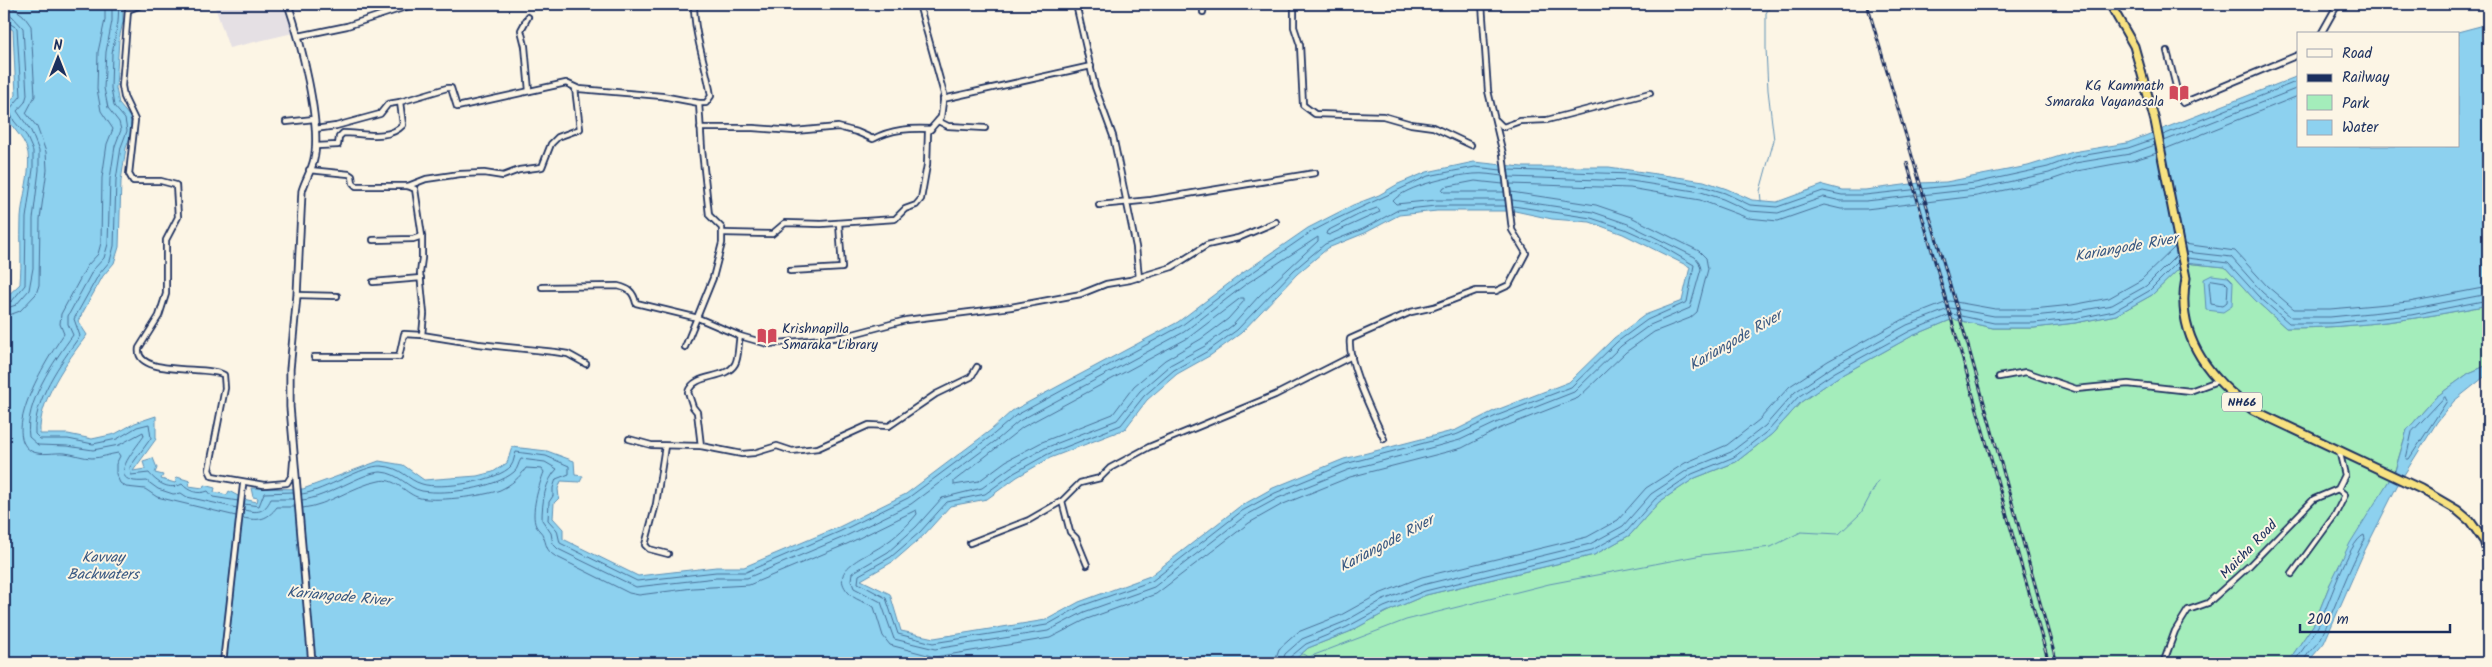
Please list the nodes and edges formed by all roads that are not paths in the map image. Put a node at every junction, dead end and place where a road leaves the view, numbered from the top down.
1 (143, 4) edge
2 (288, 4) edge
3 (415, 4) edge
4 (694, 4) edge
5 (918, 4) edge
6 (1076, 4) edge
7 (1204, 4) edge
8 (1294, 4) edge
9 (1482, 4) edge
10 (2110, 4) edge
11 (2341, 4) edge
12 (397, 7) edge
13 (1203, 12) dead end
14 (528, 17) dead end
15 (2322, 32) edge
16 (299, 36) junction
17 (2167, 51) dead end
18 (2297, 55) edge
19 (1091, 66) junction
20 (574, 88) junction
21 (529, 91) junction
22 (1650, 92) dead end
23 (943, 99) junction
24 (400, 102) junction
25 (700, 103) junction
26 (314, 119) junction
27 (1496, 120) junction
28 (286, 122) dead end
29 (938, 122) junction
30 (700, 128) junction
31 (985, 128) dead end
32 (315, 129) junction
33 (931, 129) junction
34 (1471, 145) dead end
35 (316, 146) junction
36 (309, 170) junction
37 (1315, 173) dead end
38 (408, 186) junction
39 (1127, 202) junction
40 (1099, 205) dead end
41 (1276, 222) dead end
42 (839, 223) junction
43 (723, 233) junction
44 (422, 236) junction
45 (374, 240) dead end
46 (790, 271) dead end
47 (421, 278) junction
48 (1139, 278) junction
49 (373, 282) dead end
50 (542, 287) dead end
51 (297, 295) junction
52 (337, 296) dead end
53 (698, 318) junction
54 (422, 335) junction
55 (740, 336) junction
56 (685, 346) dead end
57 (1352, 356) junction
58 (314, 357) dead end
59 (586, 364) dead end
60 (977, 367) dead end
61 (1998, 377) dead end
62 (2220, 380) junction
63 (629, 439) dead end
64 (1384, 439) dead end
65 (665, 446) junction
66 (701, 446) junction
67 (295, 449) junction
68 (2339, 450) junction
69 (244, 485) dead end
70 (2338, 489) junction
71 (1062, 501) junction
72 (970, 544) dead end
73 (668, 554) dead end
74 (2488, 554) edge
75 (1087, 566) dead end
76 (2292, 574) dead end
77 (223, 663) edge
78 (312, 663) edge
79 (2161, 663) edge

1 - 67 street
2 - 16 main road
3 - 12 street
4 - 25 street
5 - 23 street
6 - 19 street
7 - 13 street
8 - 34 street
9 - 27 street
10 - 62 highway, NH66
11 - 15 street
12 - 16 street
14 - 21 street
16 - 26 main road
17 - 18 street
19 - 23 street
19 - 39 street
20 - 21 street
20 - 25 street
20 - 38 street
21 - 24 street
22 - 27 street
23 - 29 street
24 - 32 street
24 - 35 street
25 - 30 street
26 - 28 street
26 - 32 main road
27 - 57 street
29 - 31 street
29 - 33 street
30 - 33 street
30 - 43 street
32 - 35 main road
33 - 42 street
35 - 36 main road
36 - 38 street
36 - 51 main road
37 - 39 street
38 - 44 street
39 - 40 street
39 - 48 street
41 - 48 street
42 - 43 street
42 - 46 street
43 - 53 street
44 - 45 street
44 - 47 street
47 - 49 street
47 - 54 street
48 - 55 street
50 - 53 street
51 - 52 street
51 - 67 main road
53 - 55 street
53 - 56 street
54 - 58 street
54 - 59 street
55 - 66 street
57 - 64 street
57 - 71 street
60 - 66 street
61 - 62 street
62 - 68 highway, NH66
63 - 65 street
65 - 66 street
65 - 73 street
67 - 78 main road
68 - 70 street
68 - 74 highway, NH66
69 - 77 street
70 - 76 street
70 - 79 street, Maicha Road
71 - 72 street
71 - 75 street

